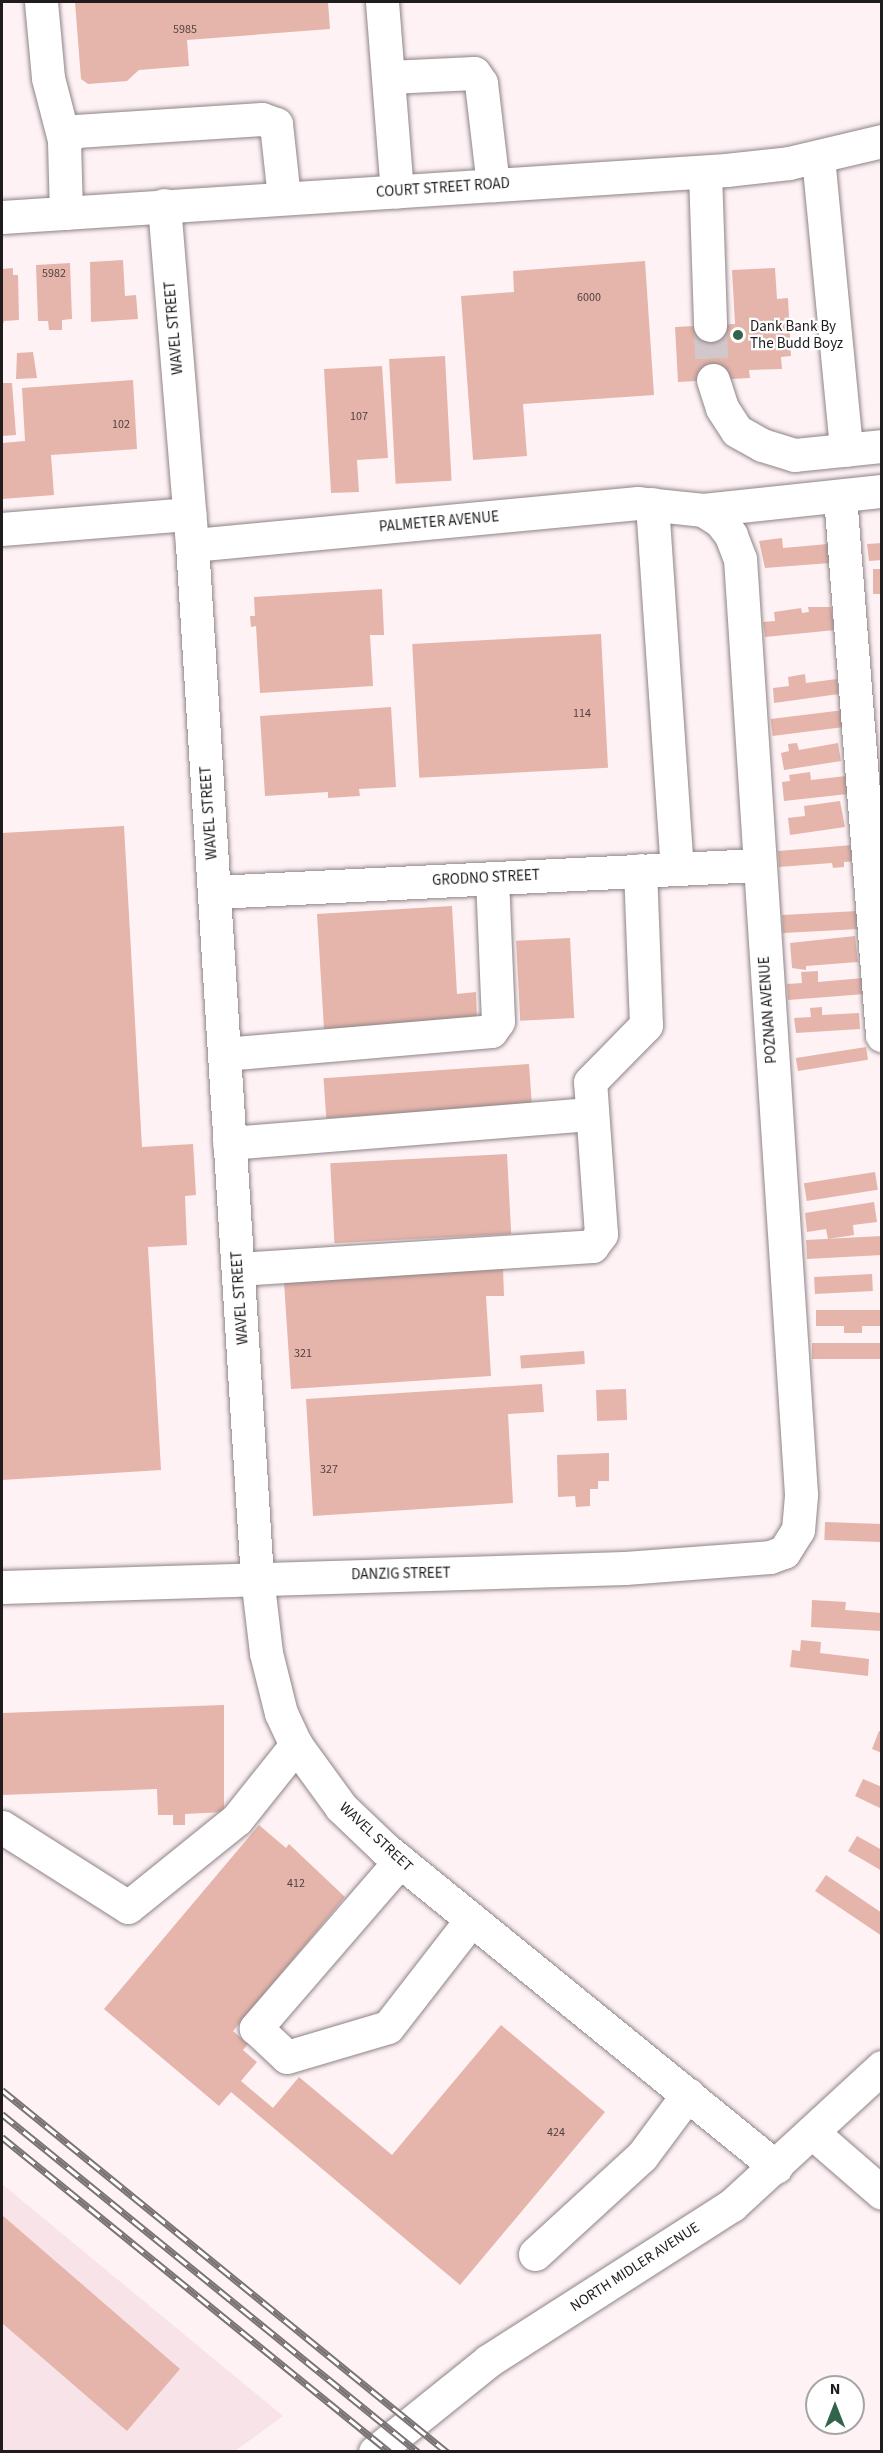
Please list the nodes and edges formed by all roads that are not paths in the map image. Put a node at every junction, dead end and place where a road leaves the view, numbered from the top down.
1 (41, 2) edge
2 (382, 2) edge
3 (389, 77) junction
4 (64, 140) junction
5 (882, 141) edge
6 (818, 158) junction
7 (705, 171) junction
8 (493, 185) junction
9 (397, 191) junction
10 (285, 198) junction
11 (164, 206) junction
12 (66, 213) junction
13 (2, 217) edge
14 (710, 325) tunnel mouth
15 (713, 380) tunnel mouth
16 (882, 446) edge
17 (846, 450) junction
18 (882, 491) edge
19 (840, 496) junction
20 (652, 504) junction
21 (695, 509) junction
22 (2, 529) edge
23 (190, 529) junction
24 (758, 865) junction
25 (677, 868) junction
26 (640, 870) junction
27 (492, 878) junction
28 (215, 892) junction
29 (882, 1035) edge
30 (224, 1054) junction
31 (592, 1114) junction
32 (229, 1143) junction
33 (238, 1269) junction
34 (794, 1539) joint
35 (257, 1577) junction
36 (2, 1587) edge
37 (296, 1745) junction
38 (2, 1827) edge
39 (400, 1861) junction
40 (471, 1920) junction
41 (882, 2067) edge
42 (688, 2094) junction
43 (813, 2133) junction
44 (776, 2167) junction
45 (882, 2193) edge
46 (535, 2254) dead end
47 (375, 2451) edge

1 - 4 street
2 - 3 street
3 - 8 street
3 - 9 street
4 - 10 street
4 - 12 street
5 - 6 street, COURT STREET ROAD
6 - 7 street, COURT STREET ROAD
6 - 17 street
7 - 8 street, COURT STREET ROAD
7 - 14 street
8 - 9 street, COURT STREET ROAD
9 - 10 street, COURT STREET ROAD
10 - 11 street, COURT STREET ROAD
11 - 12 street, COURT STREET ROAD
11 - 23 street, WAVEL STREET
12 - 13 street, COURT STREET ROAD
15 - 17 street
16 - 17 street
18 - 19 street, PALMETER AVENUE
19 - 21 street, PALMETER AVENUE
19 - 29 street
20 - 21 street, PALMETER AVENUE
20 - 23 street, PALMETER AVENUE
20 - 25 street
21 - 24 street, POZNAN AVENUE
22 - 23 street, PALMETER AVENUE
23 - 28 street, WAVEL STREET
24 - 25 street, GRODNO STREET
24 - 34 street, POZNAN AVENUE
25 - 26 street, GRODNO STREET
26 - 27 street, GRODNO STREET
26 - 31 street
27 - 28 street, GRODNO STREET
27 - 30 street
28 - 30 street, WAVEL STREET
30 - 32 street, WAVEL STREET
31 - 32 street
31 - 33 street
32 - 33 street, WAVEL STREET
33 - 35 street, WAVEL STREET
34 - 35 street, DANZIG STREET
35 - 36 street, DANZIG STREET
35 - 37 street, WAVEL STREET
37 - 38 street
37 - 39 street, WAVEL STREET
39 - 40 street, WAVEL STREET
39 - 40 street
40 - 42 street, WAVEL STREET
41 - 43 street, NORTH MIDLER AVENUE
42 - 44 street, WAVEL STREET
42 - 46 street
43 - 44 street, NORTH MIDLER AVENUE
43 - 45 street
44 - 47 street, NORTH MIDLER AVENUE

